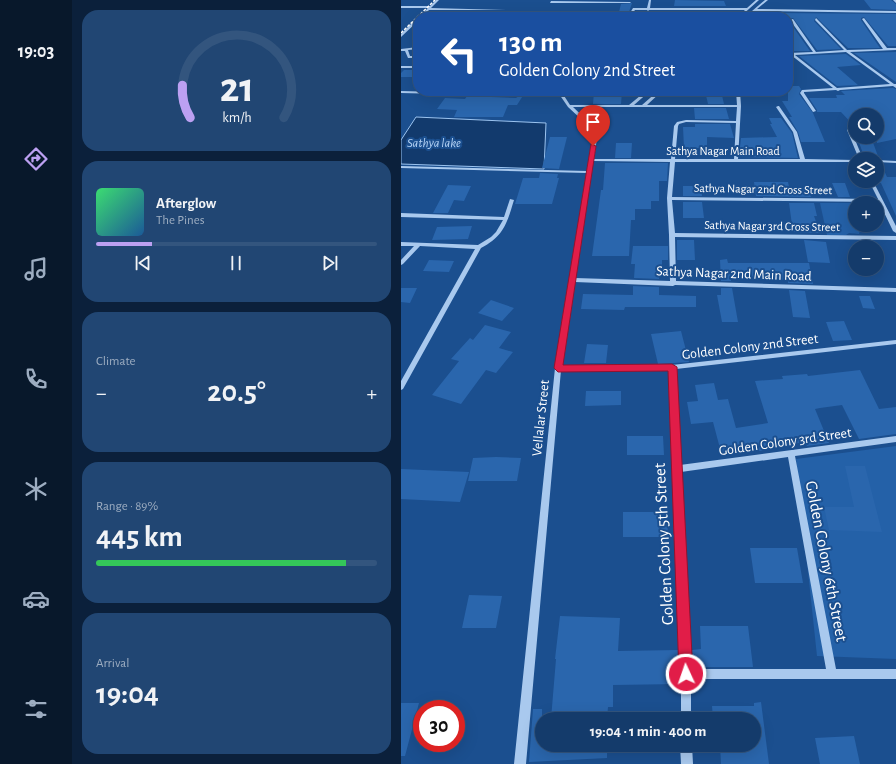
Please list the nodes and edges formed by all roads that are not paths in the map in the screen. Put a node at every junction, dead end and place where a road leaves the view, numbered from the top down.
1 (438, 0) edge
2 (650, 0) edge
3 (758, 0) edge
4 (767, 0) edge
5 (894, 0) edge
6 (552, 1) edge
7 (896, 2) edge
8 (631, 3) dead end
9 (550, 6) junction
10 (401, 7) edge
11 (625, 7) dead end
12 (430, 8) junction
13 (747, 9) junction
14 (505, 10) dead end
15 (648, 10) junction
16 (755, 10) junction
17 (426, 12) edge
18 (549, 12) edge
19 (632, 12) edge
20 (744, 12) edge
21 (752, 12) edge
22 (896, 12) edge
23 (816, 19) dead end
24 (863, 20) dead end
25 (793, 21) edge
26 (413, 24) edge
27 (401, 36) edge
28 (413, 49) edge
29 (896, 49) edge
30 (401, 50) edge
31 (406, 50) junction
32 (885, 50) junction
33 (846, 51) junction
34 (815, 53) junction
35 (793, 54) edge
36 (793, 56) edge
37 (413, 57) edge
38 (401, 67) edge
39 (413, 68) edge
40 (895, 86) edge
41 (838, 90) junction
42 (401, 92) edge
43 (413, 92) edge
44 (562, 96) edge
45 (642, 96) edge
46 (654, 96) edge
47 (738, 96) edge
48 (631, 105) junction
49 (644, 105) junction
50 (569, 106) junction
51 (739, 106) junction
52 (778, 107) dead end
53 (814, 111) dead end
54 (737, 122) junction
55 (591, 160) junction
56 (672, 160) junction
57 (736, 161) junction
58 (803, 161) junction
59 (848, 161) edge
60 (884, 161) edge
61 (896, 162) edge
62 (401, 167) edge
63 (589, 172) junction
64 (669, 198) junction
65 (512, 200) dead end
66 (848, 201) edge
67 (884, 207) edge
68 (401, 215) edge
69 (506, 218) junction
70 (896, 231) edge
71 (672, 235) junction
72 (896, 238) edge
73 (401, 244) edge
74 (418, 245) junction
75 (479, 247) junction
76 (401, 263) edge
77 (572, 280) junction
78 (673, 284) junction
79 (896, 290) edge
80 (896, 342) edge
81 (672, 367) junction
82 (558, 368) junction
83 (401, 387) edge
84 (896, 439) edge
85 (791, 453) junction
86 (677, 469) junction
87 (686, 674) junction
88 (832, 674) junction
89 (896, 674) edge
90 (686, 712) edge
91 (687, 752) edge
92 (520, 764) edge
93 (687, 764) edge

1 - 12 street
2 - 15 street
3 - 13 street
4 - 16 street
5 - 7 street
6 - 8 street
6 - 9 street
9 - 11 street
9 - 18 street
10 - 12 street
12 - 14 street
12 - 17 street
13 - 15 street
13 - 20 street
15 - 19 street
16 - 21 street
16 - 22 street
23 - 33 street
24 - 32 street
25 - 34 street
26 - 27 street
28 - 31 street
29 - 32 street
30 - 31 street
31 - 37 street
32 - 33 street
33 - 34 street
33 - 40 street
34 - 35 street
36 - 41 street
38 - 39 street
40 - 41 street
41 - 53 street
42 - 43 street
44 - 50 street, Vellalar Street
45 - 48 street
46 - 49 street
47 - 51 street
48 - 49 street
48 - 50 street
49 - 51 street
50 - 55 street, Vellalar Street
51 - 54 street
52 - 58 street
54 - 56 street
54 - 57 street
55 - 56 street, Sathya Nagar Main Road
55 - 63 street, Vellalar Street
56 - 57 street, Sathya Nagar Main Road
56 - 64 street
57 - 58 street, Sathya Nagar Main Road
58 - 59 street, Sathya Nagar Main Road
60 - 61 street
62 - 63 street
63 - 77 street, Vellalar Street
64 - 66 street, Sathya Nagar 2nd Cross Street
64 - 71 street
65 - 69 street
67 - 70 street
68 - 69 street
69 - 75 street
71 - 72 street, Sathya Nagar 3rd Cross Street
71 - 78 street
73 - 74 street
74 - 75 street
74 - 76 street
75 - 83 street
77 - 78 street, Sathya Nagar 2nd Main Road
77 - 82 street, Vellalar Street
78 - 79 street, Sathya Nagar 2nd Main Road
80 - 81 street, Golden Colony 2nd Street
81 - 82 street, Golden Colony 2nd Street
81 - 86 street, Golden Colony 5th Street
82 - 92 street, Vellalar Street
84 - 85 street, Golden Colony 3rd Street
85 - 86 street, Golden Colony 3rd Street
85 - 88 street, Golden Colony 6th Street
86 - 87 street, Golden Colony 5th Street
87 - 88 street
87 - 90 street, Golden Colony 5th Street
88 - 89 street
91 - 93 street

